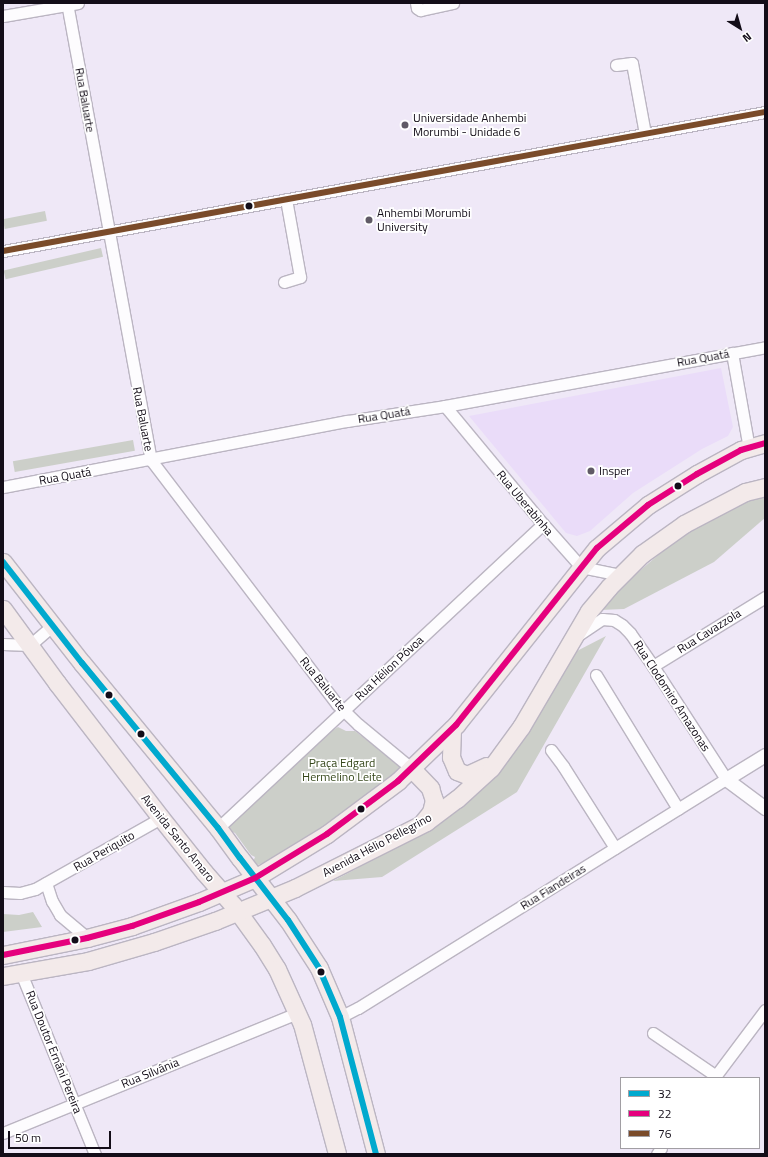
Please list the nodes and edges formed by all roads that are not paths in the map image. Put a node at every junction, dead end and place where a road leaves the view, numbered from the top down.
1 (416, 3) edge
2 (453, 3) edge
3 (71, 4) edge
4 (3, 16) edge
5 (616, 65) dead end
6 (765, 112) edge
7 (645, 134) junction
8 (286, 199) junction
9 (109, 232) junction
10 (3, 251) edge
11 (284, 282) dead end
12 (765, 347) edge
13 (732, 353) junction
14 (445, 406) junction
15 (765, 443) edge
16 (748, 448) junction
17 (151, 460) junction
18 (765, 487) edge
19 (3, 488) edge
20 (543, 524) junction
21 (3, 562) edge
22 (581, 567) junction
23 (621, 575) junction
24 (765, 597) edge
25 (3, 609) edge
26 (53, 625) junction
27 (569, 643) junction
28 (3, 644) edge
29 (30, 645) junction
30 (653, 666) junction
31 (596, 675) dead end
32 (344, 710) junction
33 (452, 729) junction
34 (551, 750) dead end
35 (765, 755) edge
36 (499, 758) junction
37 (411, 768) junction
38 (726, 779) junction
39 (765, 808) edge
40 (678, 809) junction
41 (161, 818) junction
42 (218, 828) junction
43 (415, 828) junction
44 (615, 848) junction
45 (255, 878) junction
46 (46, 883) junction
47 (222, 891) junction
48 (3, 892) edge
49 (270, 898) junction
50 (238, 911) junction
51 (87, 938) junction
52 (3, 955) edge
53 (21, 973) junction
54 (3, 976) edge
55 (765, 1010) edge
56 (297, 1013) junction
57 (340, 1017) junction
58 (654, 1032) dead end
59 (715, 1077) edge
60 (75, 1104) junction
61 (3, 1133) edge
62 (335, 1153) edge
63 (95, 1154) edge
64 (376, 1154) edge

1 - 2 street
3 - 4 street
3 - 9 street, Rua Baluarte
5 - 7 street
6 - 7 street
7 - 8 street
8 - 9 street
8 - 11 street
9 - 10 street
9 - 17 street, Rua Baluarte
12 - 13 street, Rua Quatá
13 - 14 street, Rua Quatá
13 - 16 street
14 - 17 street, Rua Quatá
14 - 20 street, Rua Uberabinha
15 - 16 main road
16 - 22 main road
17 - 19 street, Rua Quatá
17 - 32 street, Rua Baluarte
18 - 23 main road, Avenida Hélio Pellegrino
20 - 22 street, Rua Uberabinha
20 - 32 street, Rua Hélion Póvoa
21 - 26 main road
22 - 23 street
22 - 33 main road
23 - 27 main road, Avenida Hélio Pellegrino
24 - 30 street, Rua Cavazzola
25 - 29 main road, Avenida Santo Amaro
26 - 29 street
26 - 42 main road
27 - 30 street, Rua Clodomiro Amazonas
27 - 36 main road, Avenida Hélio Pellegrino
28 - 29 street
29 - 41 main road, Avenida Santo Amaro
30 - 38 street, Rua Clodomiro Amazonas
31 - 40 street
32 - 37 street, Rua Baluarte
32 - 42 street, Rua Hélion Póvoa
33 - 36 main road
33 - 37 main road
34 - 44 street
35 - 38 street, Rua Fiandeiras
36 - 43 main road, Avenida Hélio Pellegrino
37 - 43 main road
37 - 45 main road
38 - 39 street, Rua Clodomiro Amazonas
38 - 40 street, Rua Fiandeiras
40 - 44 street, Rua Fiandeiras
41 - 46 street, Rua Periquito
41 - 47 main road, Avenida Santo Amaro
42 - 45 main road
43 - 49 main road, Avenida Hélio Pellegrino
44 - 57 street, Rua Fiandeiras
45 - 47 main road
45 - 49 main road
46 - 48 street, Rua Periquito
46 - 51 street
47 - 50 main road, Avenida Santo Amaro
47 - 51 main road
49 - 50 main road, Avenida Hélio Pellegrino
49 - 57 main road
50 - 53 main road, Avenida Hélio Pellegrino
50 - 56 main road, Avenida Santo Amaro
51 - 52 main road
53 - 54 main road, Avenida Hélio Pellegrino
53 - 60 street, Rua Doutor Ernâni Pereira
55 - 59 street
56 - 60 street, Rua Silvânia
56 - 62 main road, Avenida Santo Amaro
57 - 64 main road
58 - 59 street
60 - 61 street, Rua Silvânia
60 - 63 street, Rua Doutor Ernâni Pereira

